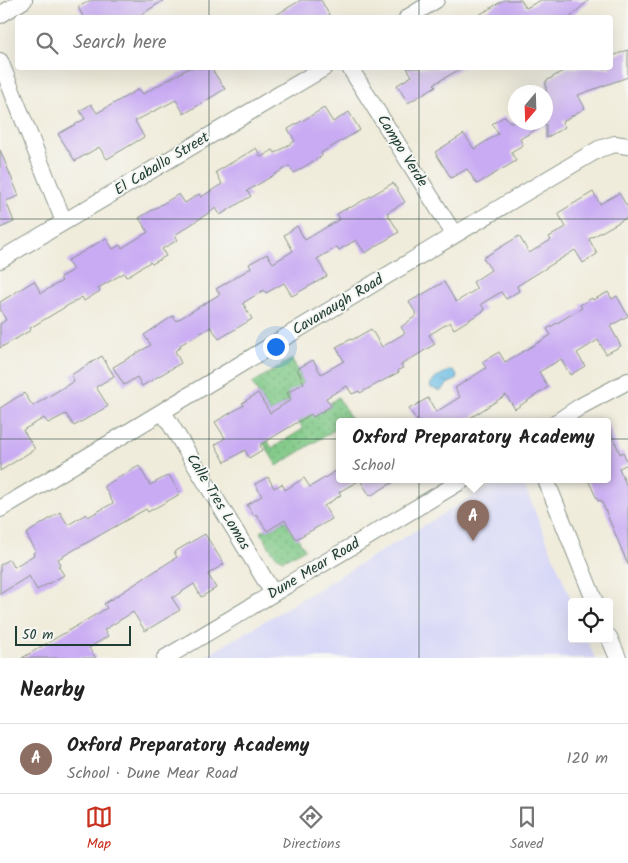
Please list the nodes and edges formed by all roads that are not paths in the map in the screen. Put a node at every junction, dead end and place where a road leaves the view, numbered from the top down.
1 (24, 0) edge
2 (436, 0) edge
3 (0, 15) edge
4 (412, 15) edge
5 (0, 61) edge
6 (321, 70) edge
7 (351, 70) edge
8 (628, 146) edge
9 (64, 222) junction
10 (454, 234) junction
11 (0, 260) edge
12 (628, 381) edge
13 (163, 412) junction
14 (563, 418) edge
15 (458, 483) edge
16 (547, 483) edge
17 (0, 509) edge
18 (273, 593) junction
19 (593, 598) edge
20 (612, 643) edge
21 (165, 658) edge
22 (618, 658) edge

1 - 3 street
2 - 4 street
5 - 9 street
6 - 9 street, El Caballo Street
7 - 10 street, Campo Verde
8 - 10 street, Cavanaugh Road
9 - 11 street, El Caballo Street
10 - 13 street, Cavanaugh Road
12 - 14 street
13 - 17 street, Cavanaugh Road
13 - 18 street, Calle Tres Lomas
15 - 18 street, Dune Mear Road
16 - 19 street
18 - 21 street, Dune Mear Road
20 - 22 street

